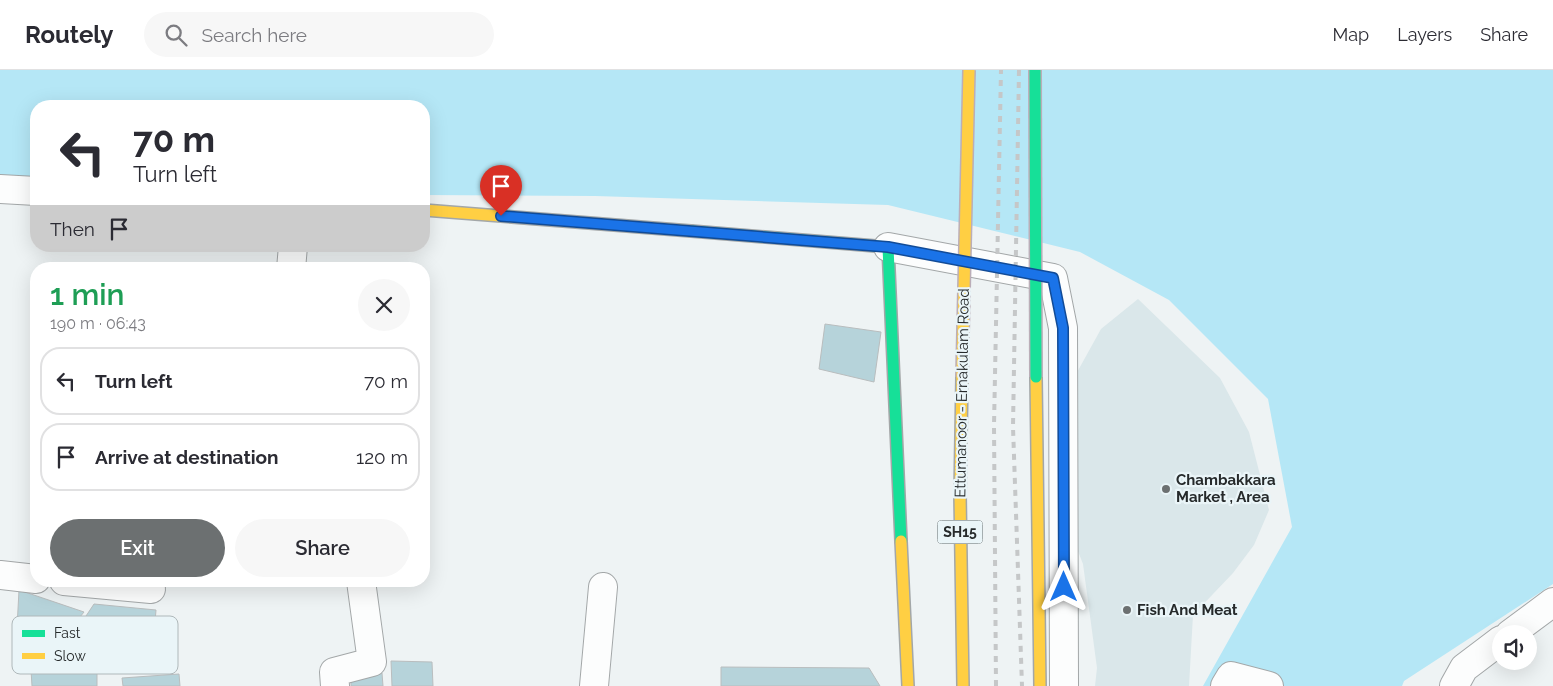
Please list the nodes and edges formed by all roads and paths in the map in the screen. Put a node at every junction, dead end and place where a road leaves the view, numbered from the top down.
1 (969, 70) edge
2 (1035, 70) edge
3 (0, 189) edge
4 (30, 192) edge
5 (430, 210) edge
6 (888, 247) junction
7 (0, 575) edge
8 (30, 578) edge
9 (129, 587) edge
10 (362, 587) edge
11 (603, 587) dead end
12 (151, 589) dead end
13 (1553, 602) edge
14 (1522, 625) edge
15 (1492, 647) edge
16 (334, 679) edge
17 (1228, 681) edge
18 (594, 686) edge
19 (908, 686) edge
20 (963, 686) edge
21 (1040, 686) edge
22 (1064, 686) edge
23 (1269, 686) edge
24 (1454, 686) edge

1 - 20 main road, Ettumanoor - Ernakulam Road / SH15, bridge
2 - 21 main road, bridge
3 - 4 street
5 - 6 main road
6 - 19 main road
6 - 22 street
7 - 8 street
9 - 12 street
10 - 16 street
11 - 18 street
13 - 14 street
15 - 24 street
17 - 23 street

